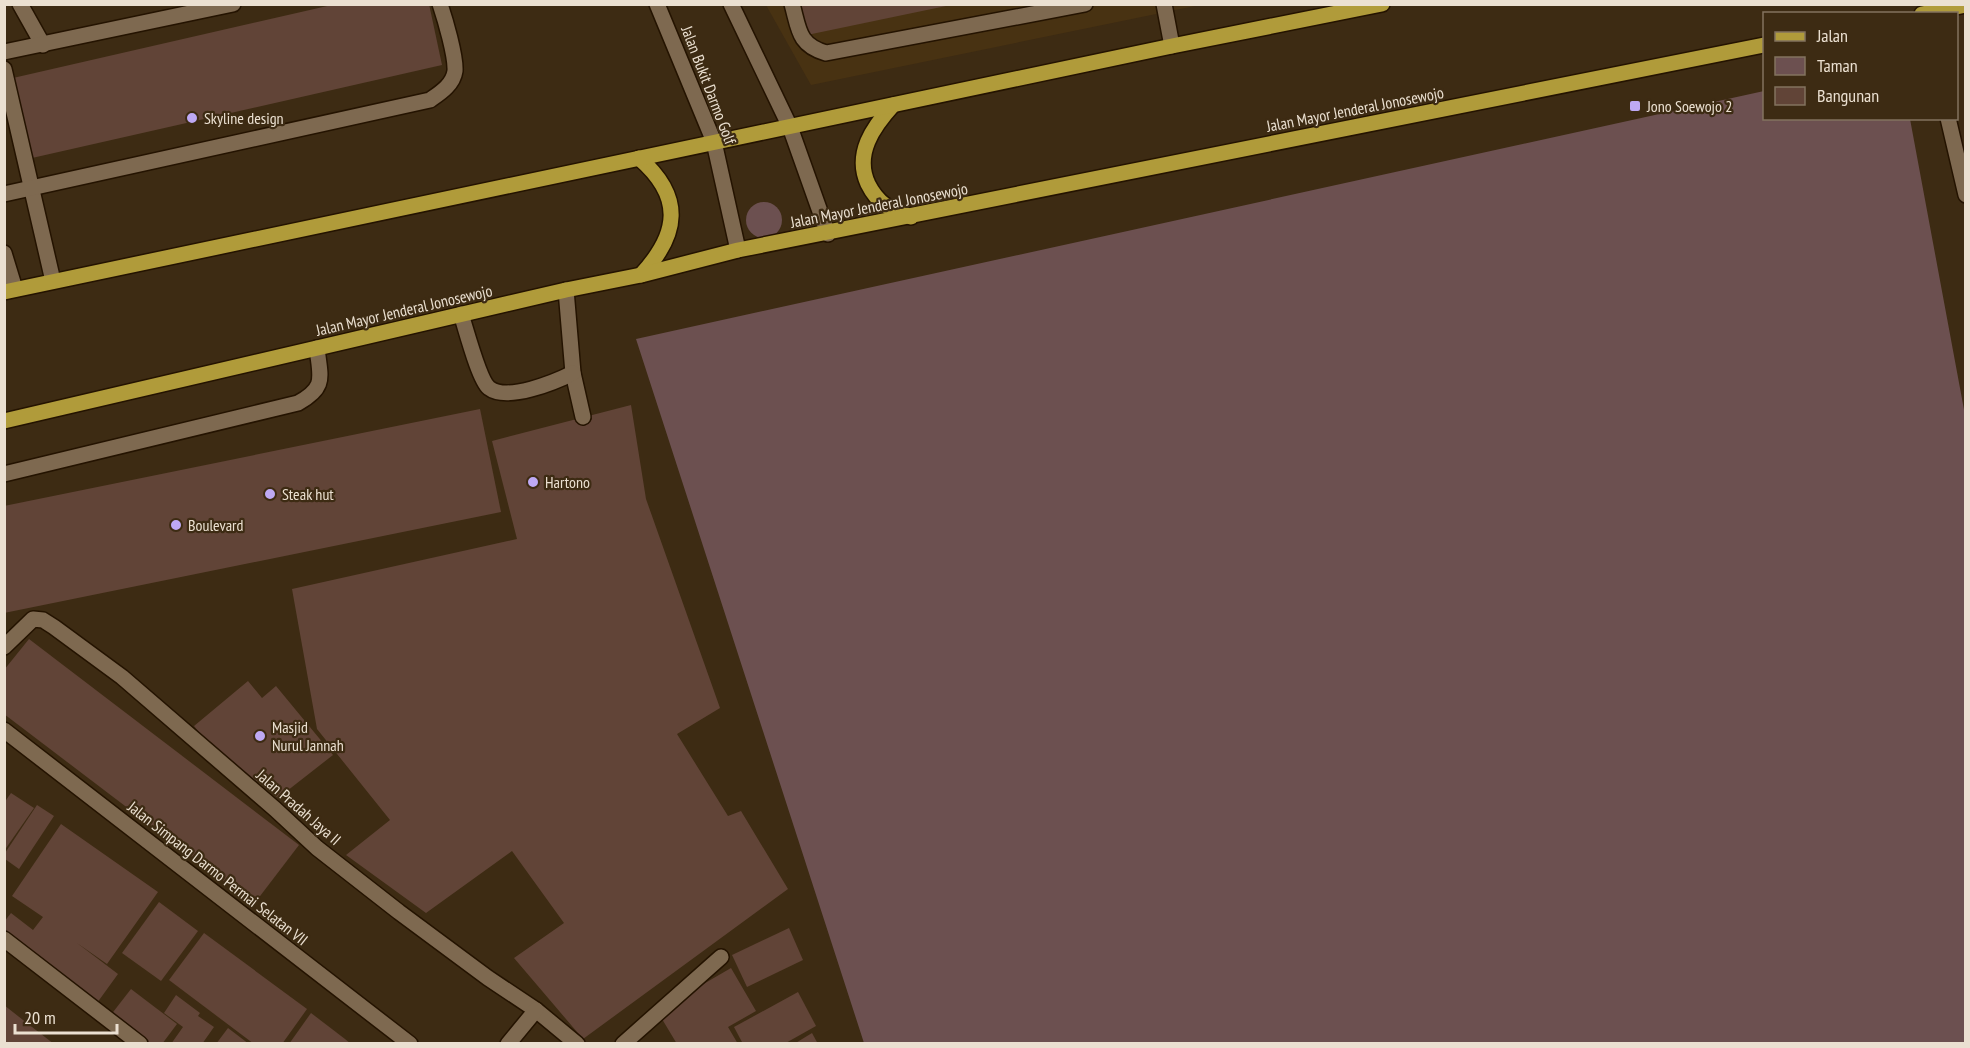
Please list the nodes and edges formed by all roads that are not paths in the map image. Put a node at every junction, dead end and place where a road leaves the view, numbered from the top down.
1 (20, 4) edge
2 (233, 4) edge
3 (440, 4) edge
4 (657, 4) edge
5 (731, 4) edge
6 (792, 4) edge
7 (1085, 4) edge
8 (1164, 4) edge
9 (1382, 4) edge
10 (1965, 5) edge
11 (1932, 12) edge
12 (43, 45) junction
13 (1763, 45) edge
14 (1172, 46) junction
15 (4, 52) edge
16 (4, 69) edge
17 (893, 105) junction
18 (1948, 120) edge
19 (790, 127) junction
20 (714, 142) junction
21 (639, 158) junction
22 (32, 188) junction
23 (4, 194) edge
24 (1965, 195) edge
25 (911, 217) junction
26 (828, 234) junction
27 (738, 250) junction
28 (4, 253) edge
29 (640, 275) junction
30 (53, 281) junction
31 (10, 290) edge
32 (566, 290) junction
33 (462, 314) junction
34 (317, 348) junction
35 (573, 373) junction
36 (583, 417) dead end
37 (4, 421) edge
38 (4, 474) edge
39 (4, 647) edge
40 (4, 730) edge
41 (4, 939) edge
42 (721, 957) dead end
43 (536, 1010) junction
44 (140, 1044) edge
45 (410, 1044) edge
46 (508, 1044) edge
47 (578, 1044) edge
48 (623, 1044) edge

1 - 12 street
2 - 12 street
3 - 22 street
4 - 20 street, Jalan Bukit Darmo Golf
5 - 19 street
6 - 7 street
8 - 14 street
9 - 14 main road
10 - 11 main road
12 - 15 street
13 - 25 main road, Jalan Mayor Jenderal Jonosewojo
14 - 17 main road
16 - 22 street
17 - 19 main road
17 - 25 main road
18 - 24 street
19 - 20 main road
19 - 26 street
20 - 21 main road
20 - 27 street, Jalan Bukit Darmo Golf
21 - 29 main road
21 - 30 main road
22 - 23 street
22 - 30 street
25 - 26 main road, Jalan Mayor Jenderal Jonosewojo
26 - 27 main road, Jalan Mayor Jenderal Jonosewojo
27 - 29 main road, Jalan Mayor Jenderal Jonosewojo
28 - 31 street
29 - 32 main road, Jalan Mayor Jenderal Jonosewojo
30 - 31 main road
32 - 33 main road, Jalan Mayor Jenderal Jonosewojo
32 - 35 street
33 - 34 main road, Jalan Mayor Jenderal Jonosewojo
33 - 35 street
34 - 37 main road, Jalan Mayor Jenderal Jonosewojo
34 - 38 street
35 - 36 street
39 - 43 street, Jalan Pradah Jaya II
40 - 45 street, Jalan Simpang Darmo Permai Selatan VII
41 - 44 street
42 - 48 street
43 - 46 street
43 - 47 street, Jalan Pradah Jaya II

